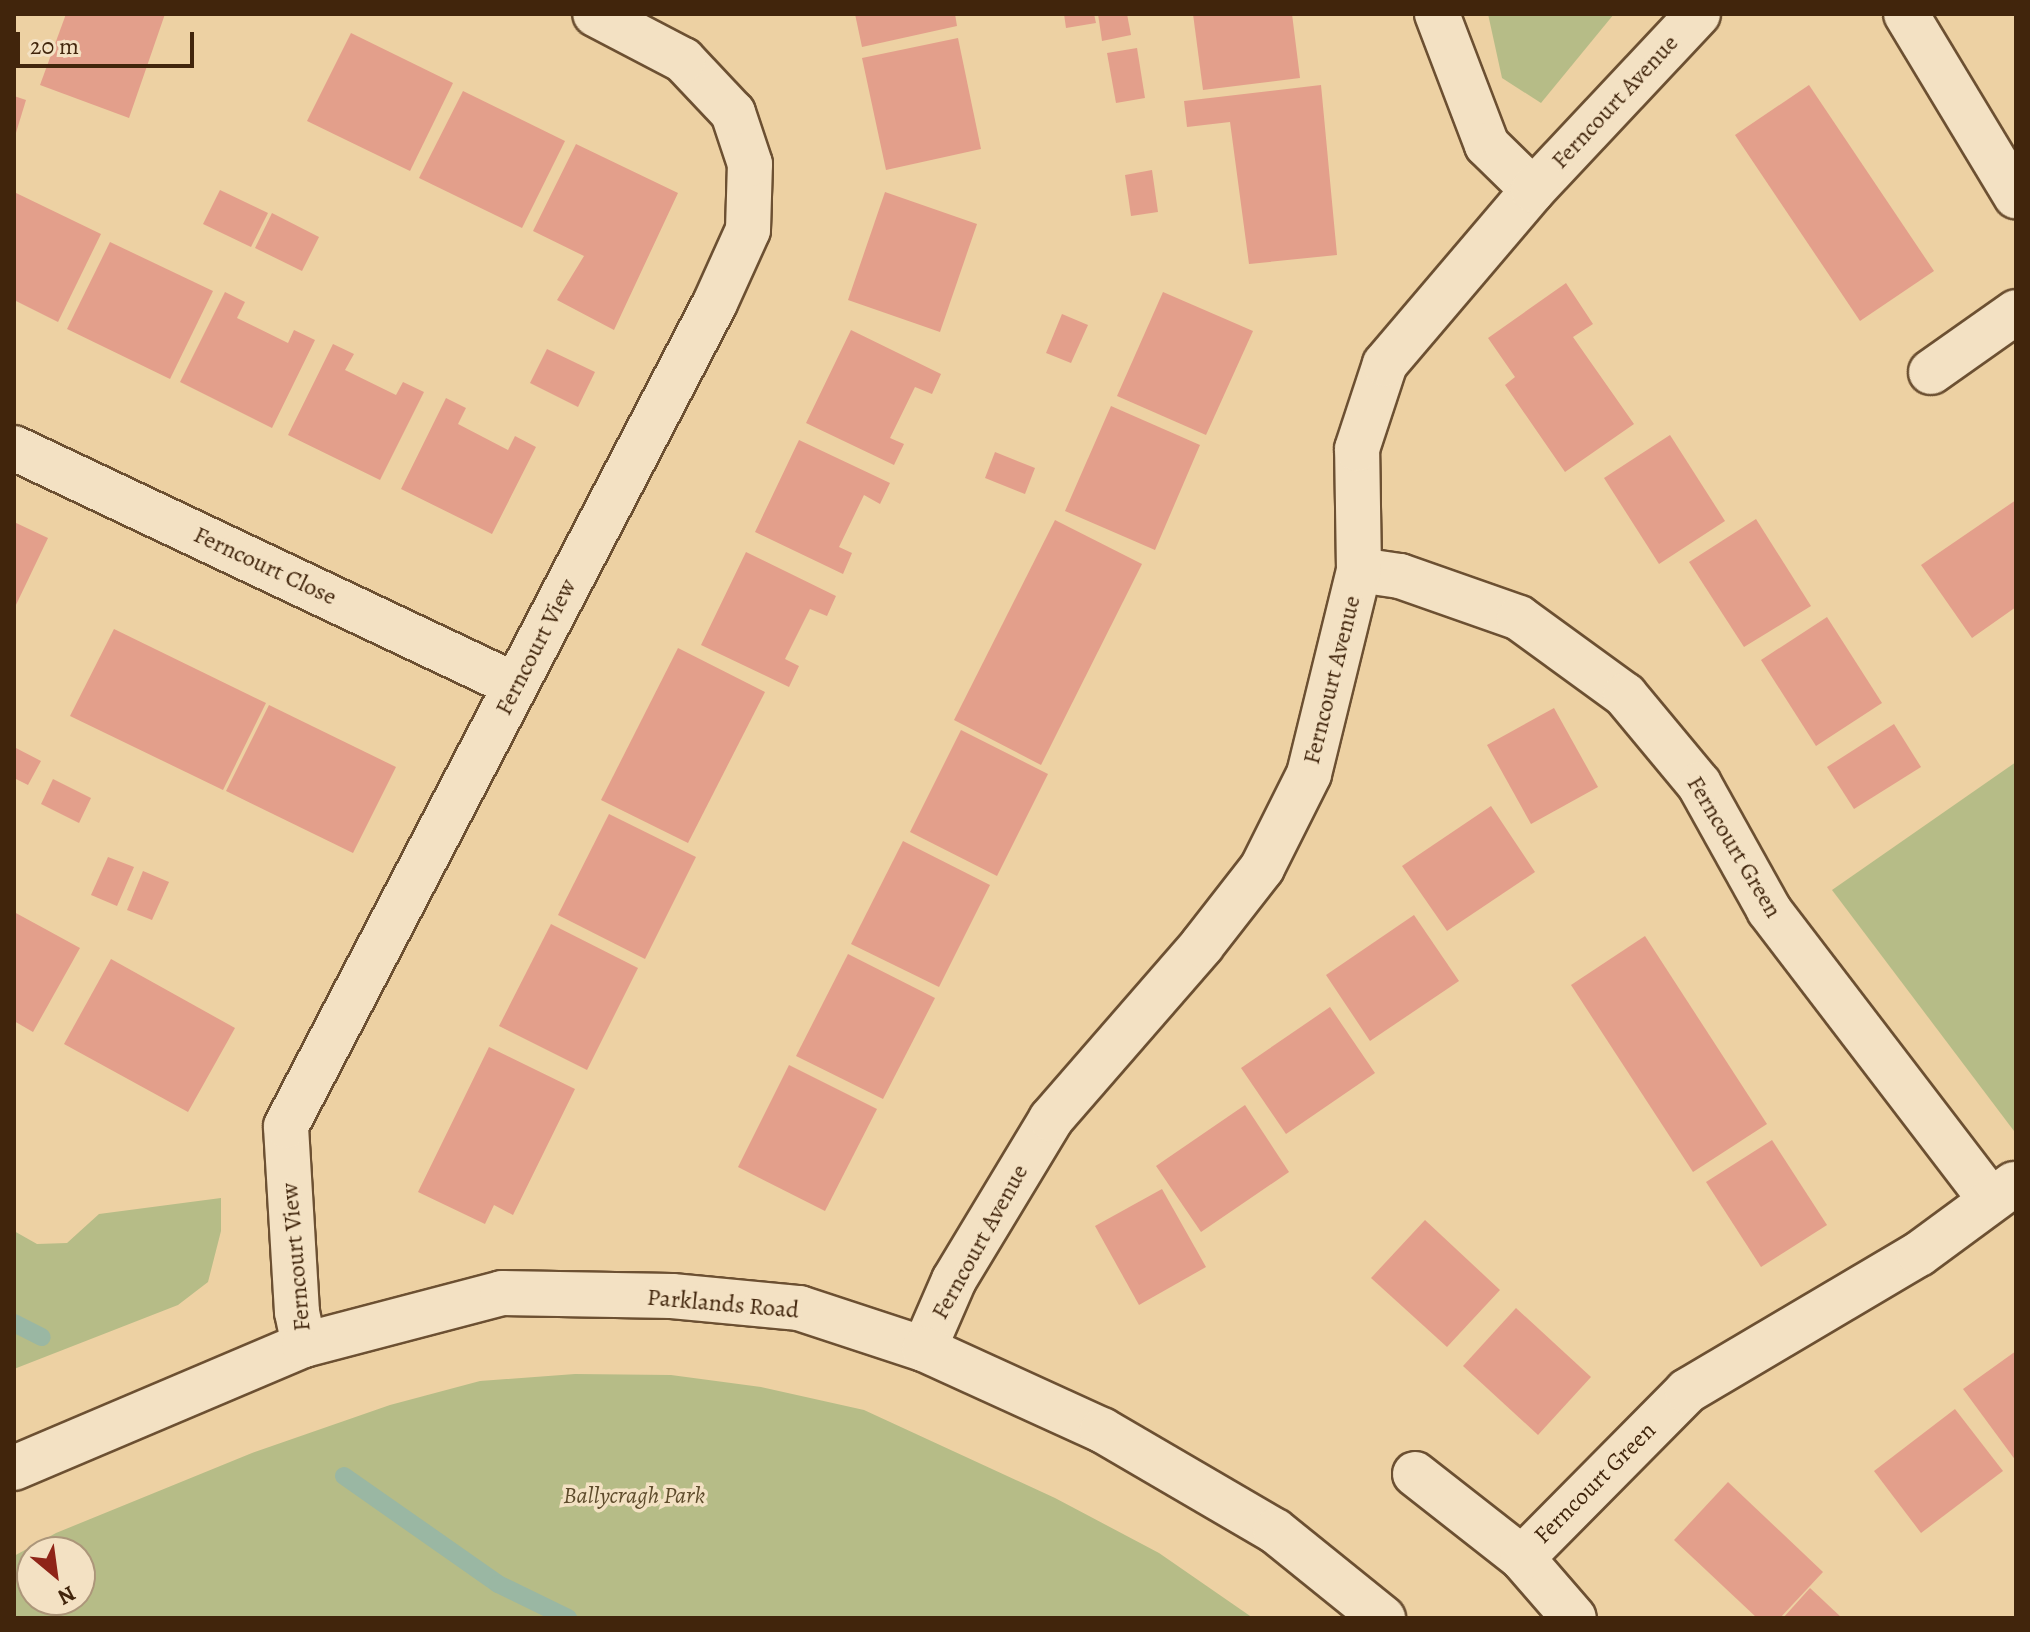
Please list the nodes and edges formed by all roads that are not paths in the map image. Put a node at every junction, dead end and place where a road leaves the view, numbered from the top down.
1 (595, 14) edge
2 (1437, 14) edge
3 (1698, 14) edge
4 (1906, 14) edge
5 (1533, 190) junction
6 (2016, 196) edge
7 (2016, 312) edge
8 (1931, 372) dead end
9 (14, 448) edge
10 (1359, 570) junction
11 (515, 685) junction
12 (2003, 1191) edge
13 (304, 1345) junction
14 (924, 1349) junction
15 (14, 1468) edge
16 (1415, 1474) dead end
17 (1522, 1558) junction
18 (1383, 1618) edge
19 (1574, 1618) edge

1 - 11 street, Ferncourt View
2 - 5 street
3 - 5 street, Ferncourt Avenue
4 - 6 street
5 - 10 street, Ferncourt Avenue
7 - 8 street
9 - 11 street, Ferncourt Close
10 - 12 street, Ferncourt Green
10 - 14 street, Ferncourt Avenue
11 - 13 street, Ferncourt View
12 - 17 street, Ferncourt Green
13 - 14 street, Parklands Road
13 - 15 street, Parklands Road
14 - 18 street, Parklands Road
16 - 17 street, Ferncourt Green
17 - 19 street, Ferncourt Green

